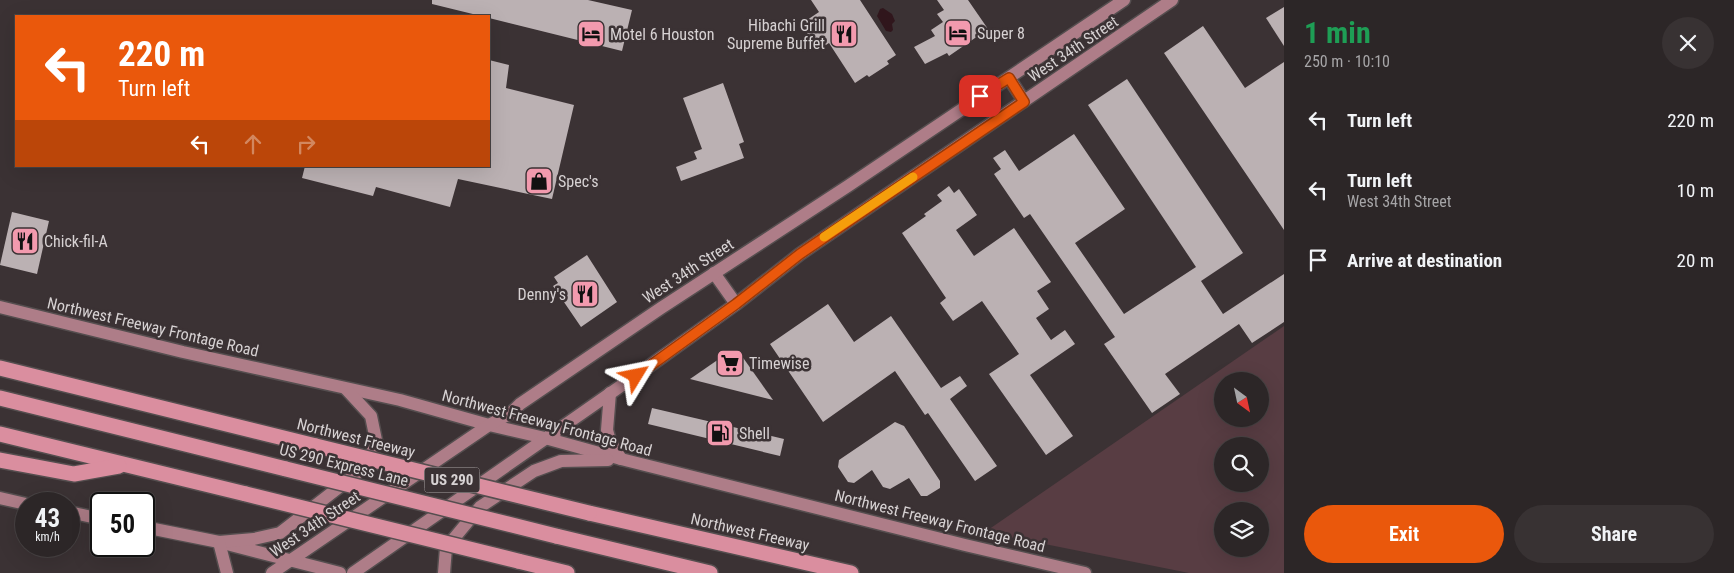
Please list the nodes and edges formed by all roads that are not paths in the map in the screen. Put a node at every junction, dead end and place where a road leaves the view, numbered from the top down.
1 (1124, 0) edge
2 (1172, 0) edge
3 (1009, 78) junction
4 (1024, 102) junction
5 (714, 273) junction
6 (736, 304) junction
7 (0, 307) edge
8 (0, 368) edge
9 (346, 389) junction
10 (610, 393) junction
11 (0, 398) edge
12 (489, 425) junction
13 (0, 434) edge
14 (545, 438) junction
15 (621, 459) junction
16 (0, 460) edge
17 (125, 465) junction
18 (0, 498) edge
19 (15, 501) edge
20 (155, 529) edge
21 (219, 542) junction
22 (290, 561) junction
23 (227, 573) edge
24 (272, 573) edge
25 (340, 573) edge
26 (353, 573) edge
27 (444, 573) edge
28 (566, 573) edge
29 (710, 573) edge
30 (851, 573) edge
31 (1085, 573) edge

1 - 3 main road, West 34th Street
2 - 4 main road, West 34th Street
3 - 4 main road
3 - 5 main road, West 34th Street
4 - 6 main road, West 34th Street
5 - 6 main road
5 - 12 main road, West 34th Street
6 - 10 main road, West 34th Street
7 - 9 main road, Northwest Freeway Frontage Road
8 - 30 highway, Northwest Freeway / US 290, bridge
9 - 12 main road, Northwest Freeway Frontage Road
9 - 21 main road
10 - 14 main road, West 34th Street
10 - 15 main road
11 - 29 highway, US 290 Express Lane, bridge
12 - 14 main road, Northwest Freeway Frontage Road
12 - 22 main road, West 34th Street
13 - 17 highway
14 - 15 main road, Northwest Freeway Frontage Road
14 - 26 main road, West 34th Street
15 - 27 main road
15 - 31 main road, Northwest Freeway Frontage Road
16 - 17 highway
17 - 28 highway, bridge
18 - 19 main road
20 - 21 main road
21 - 22 main road
21 - 23 main road
22 - 24 main road, West 34th Street
22 - 25 main road

